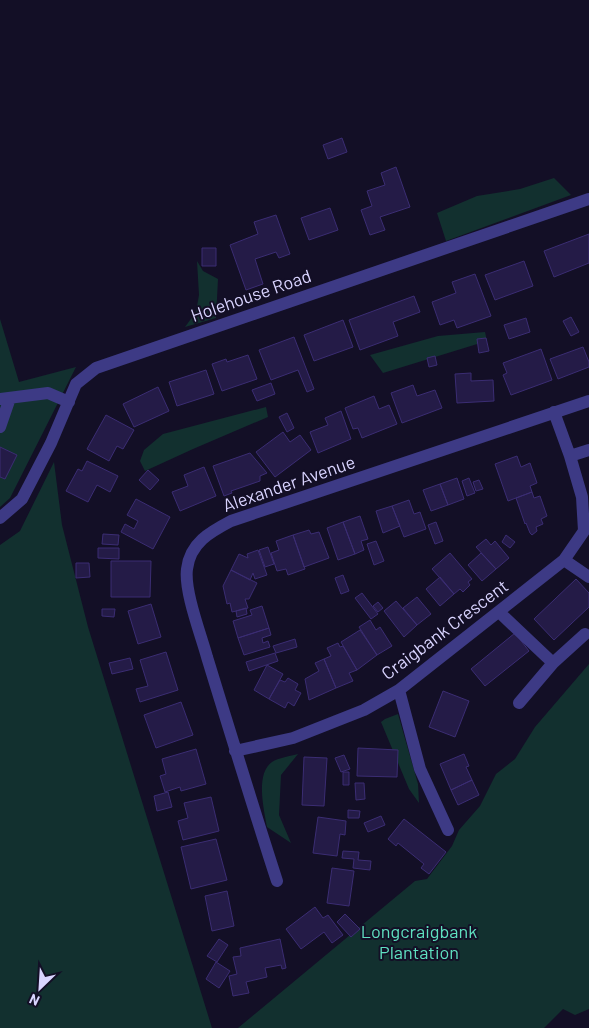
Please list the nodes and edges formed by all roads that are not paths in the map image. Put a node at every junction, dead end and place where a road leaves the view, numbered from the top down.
1 (589, 199) edge
2 (5, 398) edge
3 (589, 400) edge
4 (69, 402) junction
5 (554, 412) junction
6 (0, 427) edge
7 (589, 450) edge
8 (570, 456) junction
9 (0, 518) edge
10 (564, 560) junction
11 (589, 577) edge
12 (499, 612) junction
13 (585, 634) dead end
14 (553, 663) junction
15 (398, 690) junction
16 (519, 703) dead end
17 (235, 751) junction
18 (448, 830) dead end
19 (276, 881) dead end

1 - 4 street, Holehouse Road
2 - 4 street
2 - 6 street
3 - 5 street, Alexander Avenue
4 - 9 street, Holehouse Road
5 - 8 street, Craigbank Crescent
5 - 17 street, Alexander Avenue
7 - 8 street
8 - 10 street, Craigbank Crescent
10 - 11 street
10 - 12 street, Craigbank Crescent
12 - 14 street
12 - 15 street, Craigbank Crescent
13 - 14 street
14 - 16 street
15 - 17 street, Craigbank Crescent
15 - 18 street
17 - 19 street, Alexander Avenue

